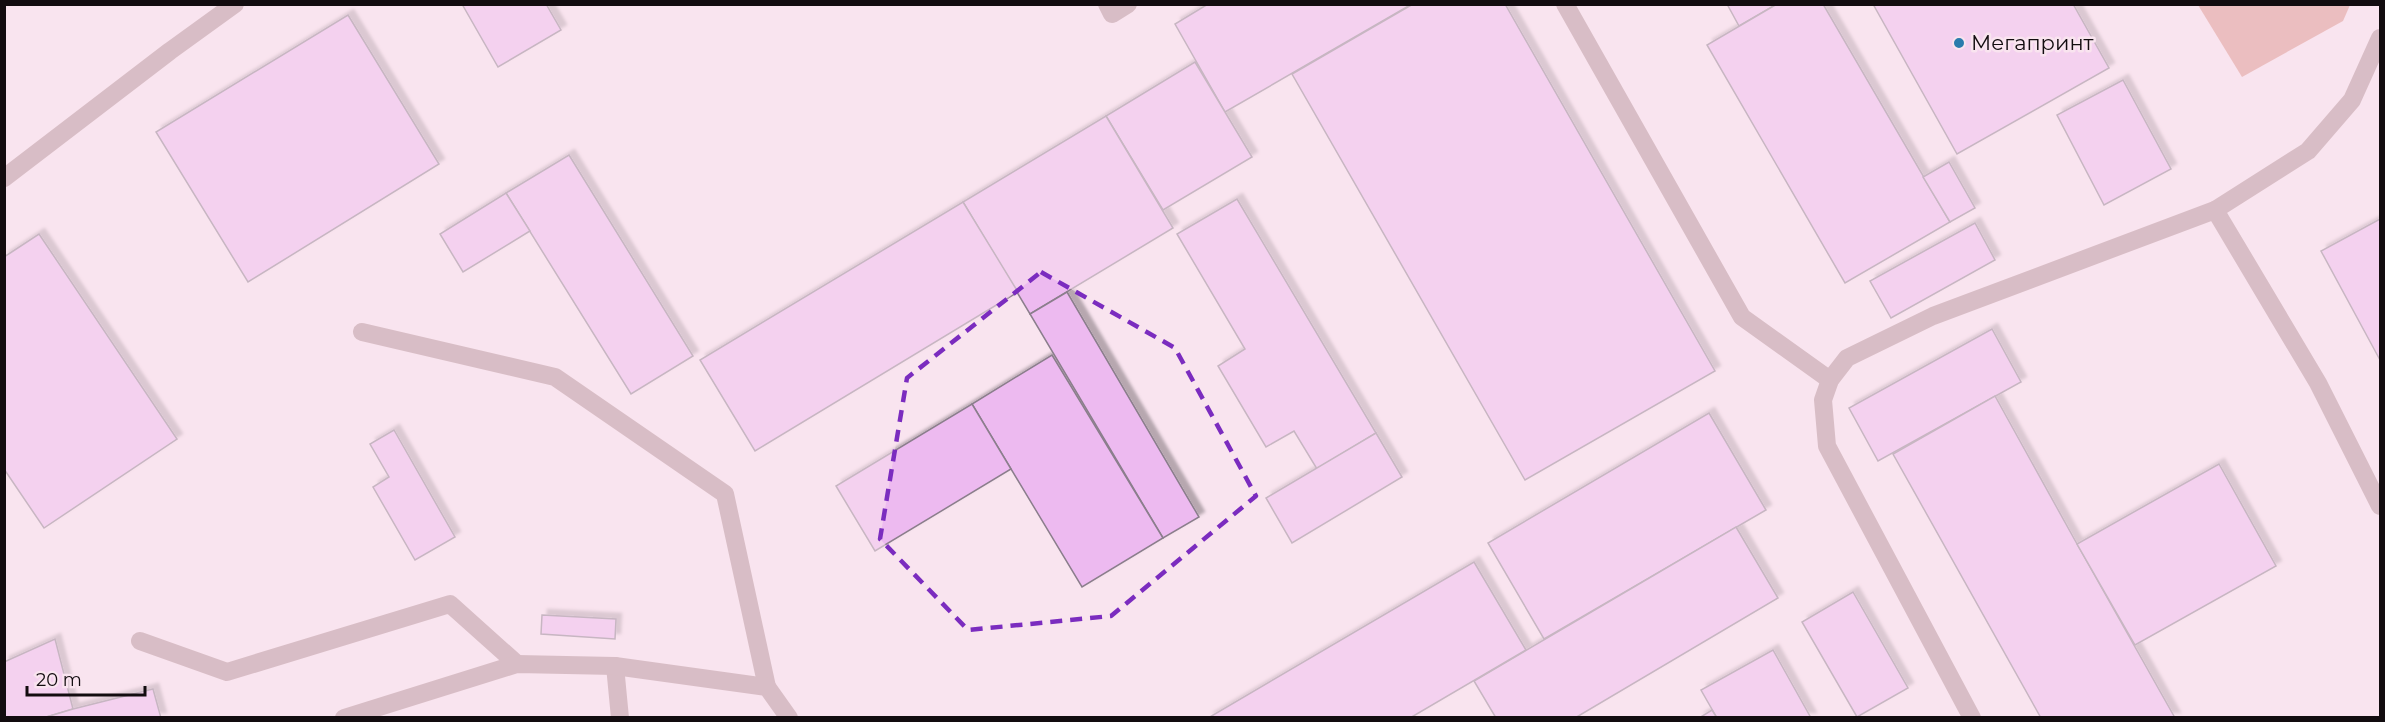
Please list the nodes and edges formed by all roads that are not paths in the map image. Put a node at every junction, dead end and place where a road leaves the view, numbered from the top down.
1 (235, 4) edge
2 (1107, 4) edge
3 (1128, 4) edge
4 (1565, 4) edge
5 (2380, 38) edge
6 (4, 178) edge
7 (2215, 210) junction
8 (362, 332) dead end
9 (1830, 380) junction
10 (2380, 506) edge
11 (140, 641) dead end
12 (517, 664) junction
13 (615, 666) junction
14 (767, 687) junction
15 (344, 717) edge
16 (620, 717) edge
17 (789, 717) edge
18 (1972, 717) edge

1 - 6 street
2 - 3 street
4 - 9 street
5 - 7 street
7 - 9 street
7 - 10 street
8 - 14 street
9 - 18 street
11 - 12 street
12 - 13 street
12 - 15 street
13 - 14 street
13 - 16 street
14 - 17 street

